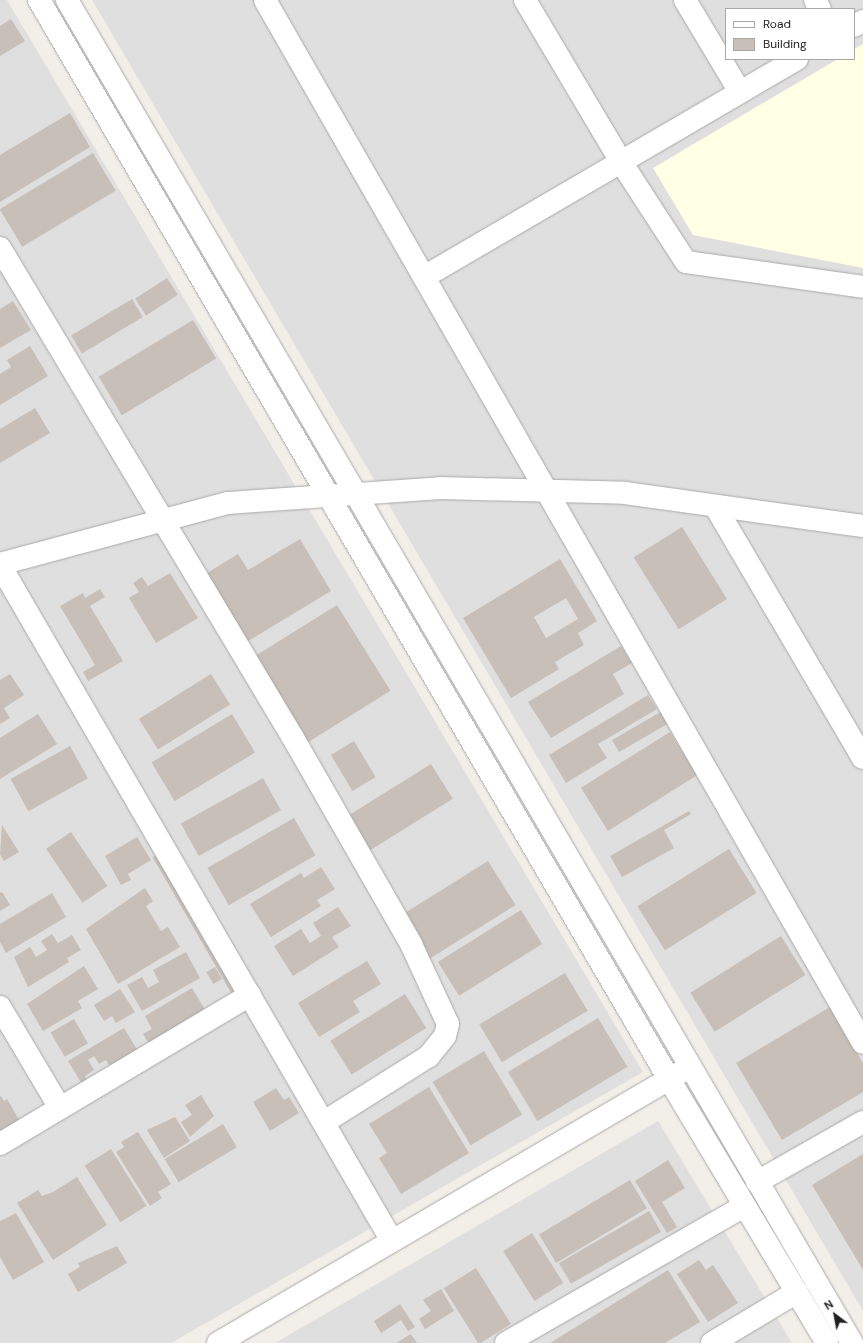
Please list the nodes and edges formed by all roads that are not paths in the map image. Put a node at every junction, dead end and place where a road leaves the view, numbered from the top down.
1 (39, 0) edge
2 (66, 0) edge
3 (265, 0) edge
4 (525, 0) edge
5 (686, 0) edge
6 (795, 60) edge
7 (740, 92) junction
8 (621, 162) junction
9 (0, 248) edge
10 (424, 277) junction
11 (863, 287) edge
12 (547, 491) junction
13 (356, 494) junction
14 (328, 496) junction
15 (715, 506) junction
16 (164, 520) junction
17 (863, 526) edge
18 (0, 565) edge
19 (863, 758) edge
20 (250, 995) junction
21 (0, 1008) edge
22 (863, 1043) edge
23 (690, 1067) junction
24 (669, 1079) junction
25 (60, 1108) junction
26 (324, 1122) junction
27 (863, 1122) edge
28 (0, 1144) edge
29 (757, 1182) junction
30 (744, 1206) junction
31 (392, 1241) junction
32 (797, 1292) junction
33 (218, 1343) edge
34 (506, 1343) edge
35 (712, 1343) edge
36 (827, 1343) edge
37 (852, 1343) edge

1 - 14 street
2 - 13 street
3 - 10 street
4 - 8 street
5 - 7 street
6 - 7 street
7 - 8 street
8 - 10 street
8 - 11 street
9 - 16 street
10 - 12 street
12 - 13 street
12 - 15 street
12 - 22 street
13 - 14 street
13 - 23 street
14 - 16 street
14 - 24 street
15 - 17 street
15 - 19 street
16 - 18 street
16 - 26 street
18 - 20 street
20 - 25 street
20 - 26 street
21 - 25 street
23 - 24 street
23 - 29 street
24 - 30 street
24 - 31 street
25 - 28 street
26 - 31 street
27 - 29 street
29 - 37 street
30 - 32 street
30 - 34 street
31 - 33 street
32 - 35 street
32 - 36 street

